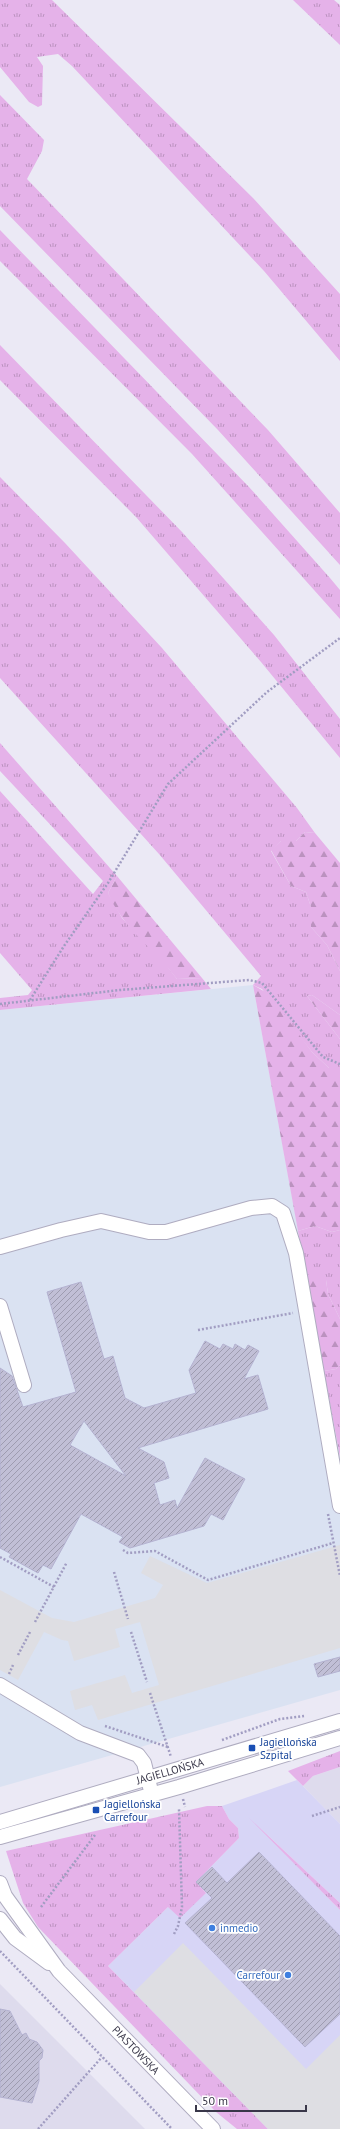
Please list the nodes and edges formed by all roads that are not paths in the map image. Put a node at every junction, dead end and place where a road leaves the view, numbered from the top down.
1 (0, 1247) edge
2 (0, 1306) edge
3 (24, 1385) dead end
4 (334, 1509) edge
5 (6, 1682) edge
6 (340, 1721) edge
7 (340, 1738) edge
8 (147, 1778) junction
9 (152, 1794) junction
10 (0, 1822) edge
11 (0, 1837) edge
12 (0, 1883) edge
13 (0, 1919) edge
14 (59, 1971) junction
15 (213, 2129) edge

1 - 4 street
2 - 3 street
5 - 8 street
6 - 8 street, JAGIELLOŃSKA
7 - 9 street, JAGIELLOŃSKA
8 - 9 street
8 - 10 street, JAGIELLOŃSKA
9 - 11 street, JAGIELLOŃSKA
12 - 14 street, PIASTOWSKA
13 - 14 street, PIASTOWSKA
14 - 15 street, PIASTOWSKA

